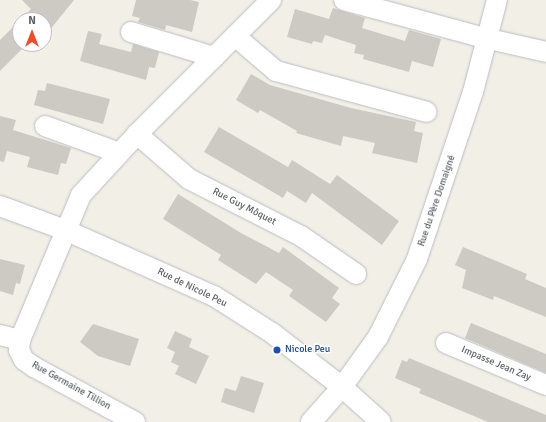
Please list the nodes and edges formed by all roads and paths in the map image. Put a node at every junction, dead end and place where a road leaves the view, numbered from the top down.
1 (271, 0) edge
2 (344, 0) edge
3 (497, 0) edge
4 (382, 5) edge
5 (131, 32) dead end
6 (235, 36) junction
7 (489, 40) junction
8 (546, 52) edge
9 (214, 57) junction
10 (427, 112) dead end
11 (45, 126) dead end
12 (137, 134) junction
13 (119, 153) junction
14 (0, 206) edge
15 (65, 230) junction
16 (356, 274) dead end
17 (0, 335) edge
18 (20, 340) junction
19 (446, 343) dead end
20 (546, 385) edge
21 (342, 387) junction
22 (135, 422) edge
23 (311, 422) edge
24 (381, 422) edge

1 - 6 street
2 - 4 street
3 - 7 street, Rue du Père Domaigné
4 - 7 street
5 - 9 street
6 - 9 street
6 - 10 street
7 - 8 street
7 - 21 street, Rue du Père Domaigné
9 - 12 street
11 - 13 street
12 - 13 street
12 - 16 street, Rue Guy Môquet
13 - 15 street
14 - 15 street, Rue de Nicole Peu
15 - 18 street
15 - 21 street, Rue de Nicole Peu
17 - 18 street
18 - 22 street, Rue Germaine Tillion
19 - 20 street, Impasse Jean Zay
21 - 23 street
21 - 24 street, Rue de Nicole Peu

